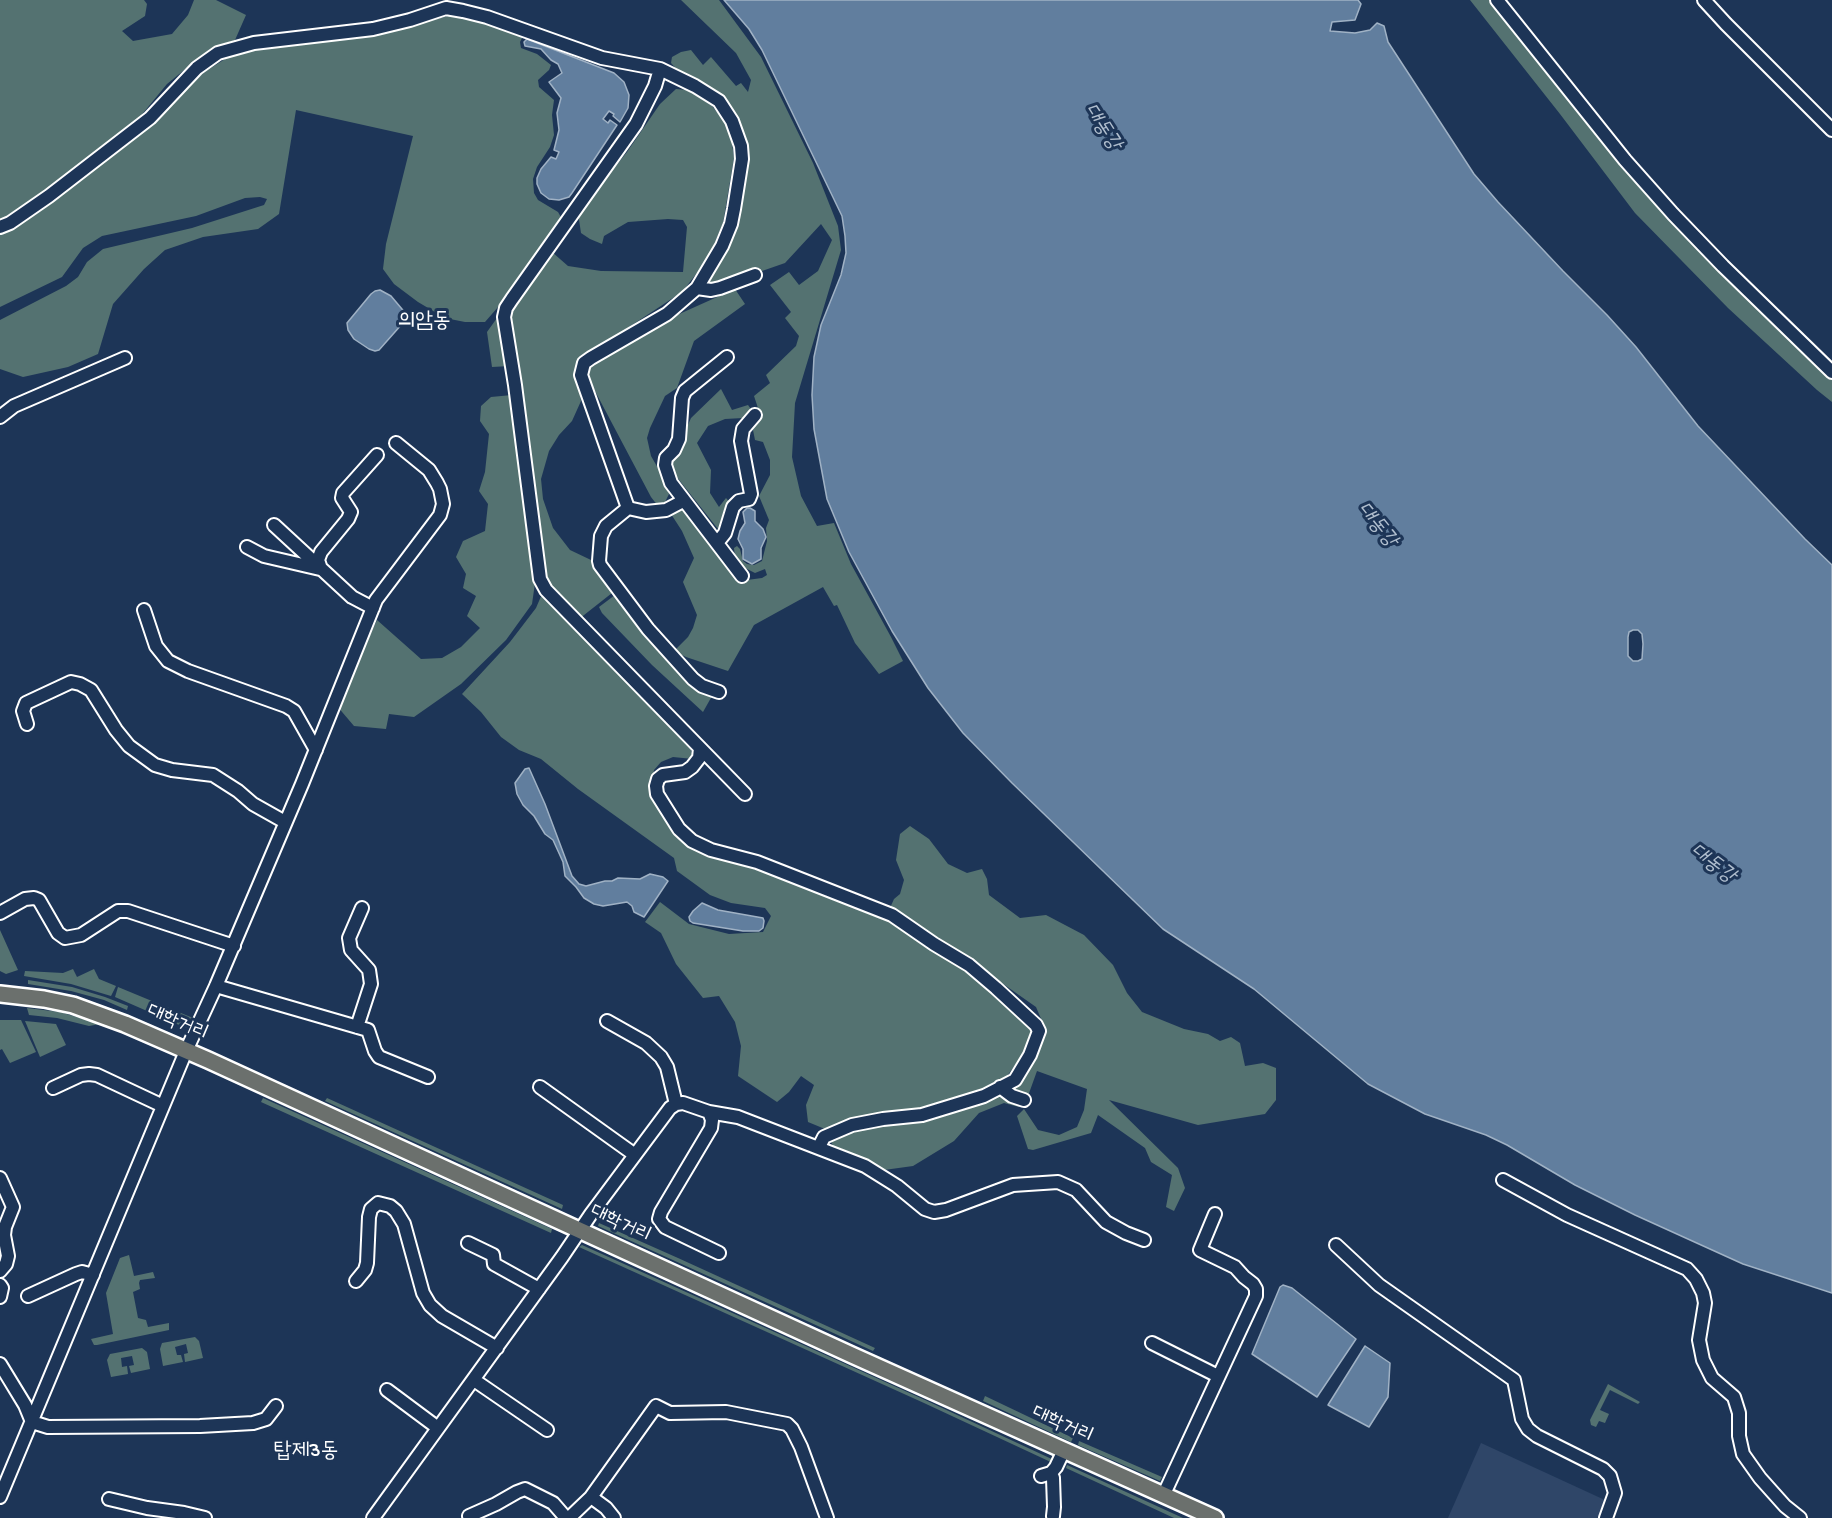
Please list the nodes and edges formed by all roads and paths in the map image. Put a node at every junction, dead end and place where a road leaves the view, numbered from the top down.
1 (1497, 0) edge
2 (1704, 0) edge
3 (660, 69) junction
4 (1832, 130) edge
5 (0, 227) edge
6 (755, 275) dead end
7 (697, 288) junction
8 (727, 357) dead end
9 (125, 358) dead end
10 (1832, 372) edge
11 (754, 415) dead end
12 (0, 417) edge
13 (396, 443) dead end
14 (377, 455) dead end
15 (683, 501) junction
16 (628, 508) junction
17 (274, 525) dead end
18 (717, 543) junction
19 (247, 547) dead end
20 (321, 569) junction
21 (742, 576) dead end
22 (373, 608) junction
23 (144, 610) dead end
24 (719, 692) dead end
25 (27, 724) dead end
26 (700, 748) junction
27 (316, 750) junction
28 (745, 794) dead end
29 (285, 822) junction
30 (362, 908) dead end
31 (0, 913) edge
32 (234, 946) junction
33 (216, 986) junction
34 (0, 994) edge
35 (607, 1021) dead end
36 (357, 1027) junction
37 (186, 1051) junction
38 (428, 1077) dead end
39 (540, 1087) dead end
40 (1000, 1087) junction
41 (52, 1088) dead end
42 (1024, 1100) dead end
43 (676, 1104) junction
44 (163, 1106) junction
45 (709, 1112) junction
46 (819, 1148) junction
47 (635, 1155) junction
48 (0, 1178) edge
49 (1503, 1180) dead end
50 (1215, 1214) dead end
51 (580, 1229) junction
52 (1144, 1240) dead end
53 (468, 1243) dead end
54 (1336, 1245) dead end
55 (719, 1253) dead end
56 (0, 1271) edge
57 (93, 1275) junction
58 (356, 1281) dead end
59 (0, 1285) edge
60 (539, 1289) junction
61 (28, 1296) dead end
62 (0, 1298) edge
63 (1152, 1343) dead end
64 (497, 1348) junction
65 (0, 1364) edge
66 (1218, 1376) junction
67 (474, 1380) junction
68 (387, 1390) dead end
69 (276, 1406) dead end
70 (32, 1422) junction
71 (438, 1428) junction
72 (547, 1430) dead end
73 (1064, 1450) junction
74 (1164, 1494) junction
75 (0, 1497) edge
76 (591, 1497) junction
77 (109, 1498) dead end
78 (469, 1516) dead end
79 (1053, 1516) dead end
80 (205, 1518) edge
81 (373, 1518) edge
82 (568, 1518) edge
83 (614, 1518) edge
84 (827, 1518) edge
85 (1215, 1518) edge
86 (1606, 1518) edge
87 (1800, 1518) edge

1 - 10 street
2 - 4 street
3 - 5 street
3 - 7 street
3 - 26 street
6 - 7 street
7 - 16 street
8 - 15 street
9 - 12 street
11 - 18 street
13 - 22 street
14 - 20 street
15 - 16 street
15 - 18 street
16 - 24 street
17 - 20 street
18 - 21 street
19 - 20 street
20 - 22 street
22 - 27 street
23 - 27 street
25 - 29 street
26 - 28 street
26 - 40 street
27 - 29 street
29 - 32 street
30 - 36 street
31 - 32 street
32 - 33 street
33 - 36 street
33 - 37 street
34 - 37 main road, 대학거리
35 - 43 street
36 - 38 street
37 - 44 street
37 - 51 main road, 대학거리
39 - 47 street
40 - 42 street
40 - 46 street
41 - 44 street
43 - 45 street
43 - 47 street
44 - 57 street
45 - 46 street
45 - 55 street
46 - 52 street
47 - 51 street
48 - 56 street
49 - 87 street
50 - 66 street
51 - 60 street
51 - 73 main road, 대학거리
53 - 60 street
54 - 86 street
57 - 61 street
57 - 70 street
58 - 64 street
59 - 62 street
60 - 64 street
63 - 66 street
64 - 67 street
65 - 70 street
66 - 74 street
67 - 71 street
67 - 72 street
68 - 71 street
69 - 70 street
70 - 75 street
71 - 81 street
73 - 74 main road, 대학거리
73 - 79 street
74 - 85 main road, 대학거리
76 - 82 street
76 - 83 street
76 - 84 street
77 - 80 street
78 - 82 street

